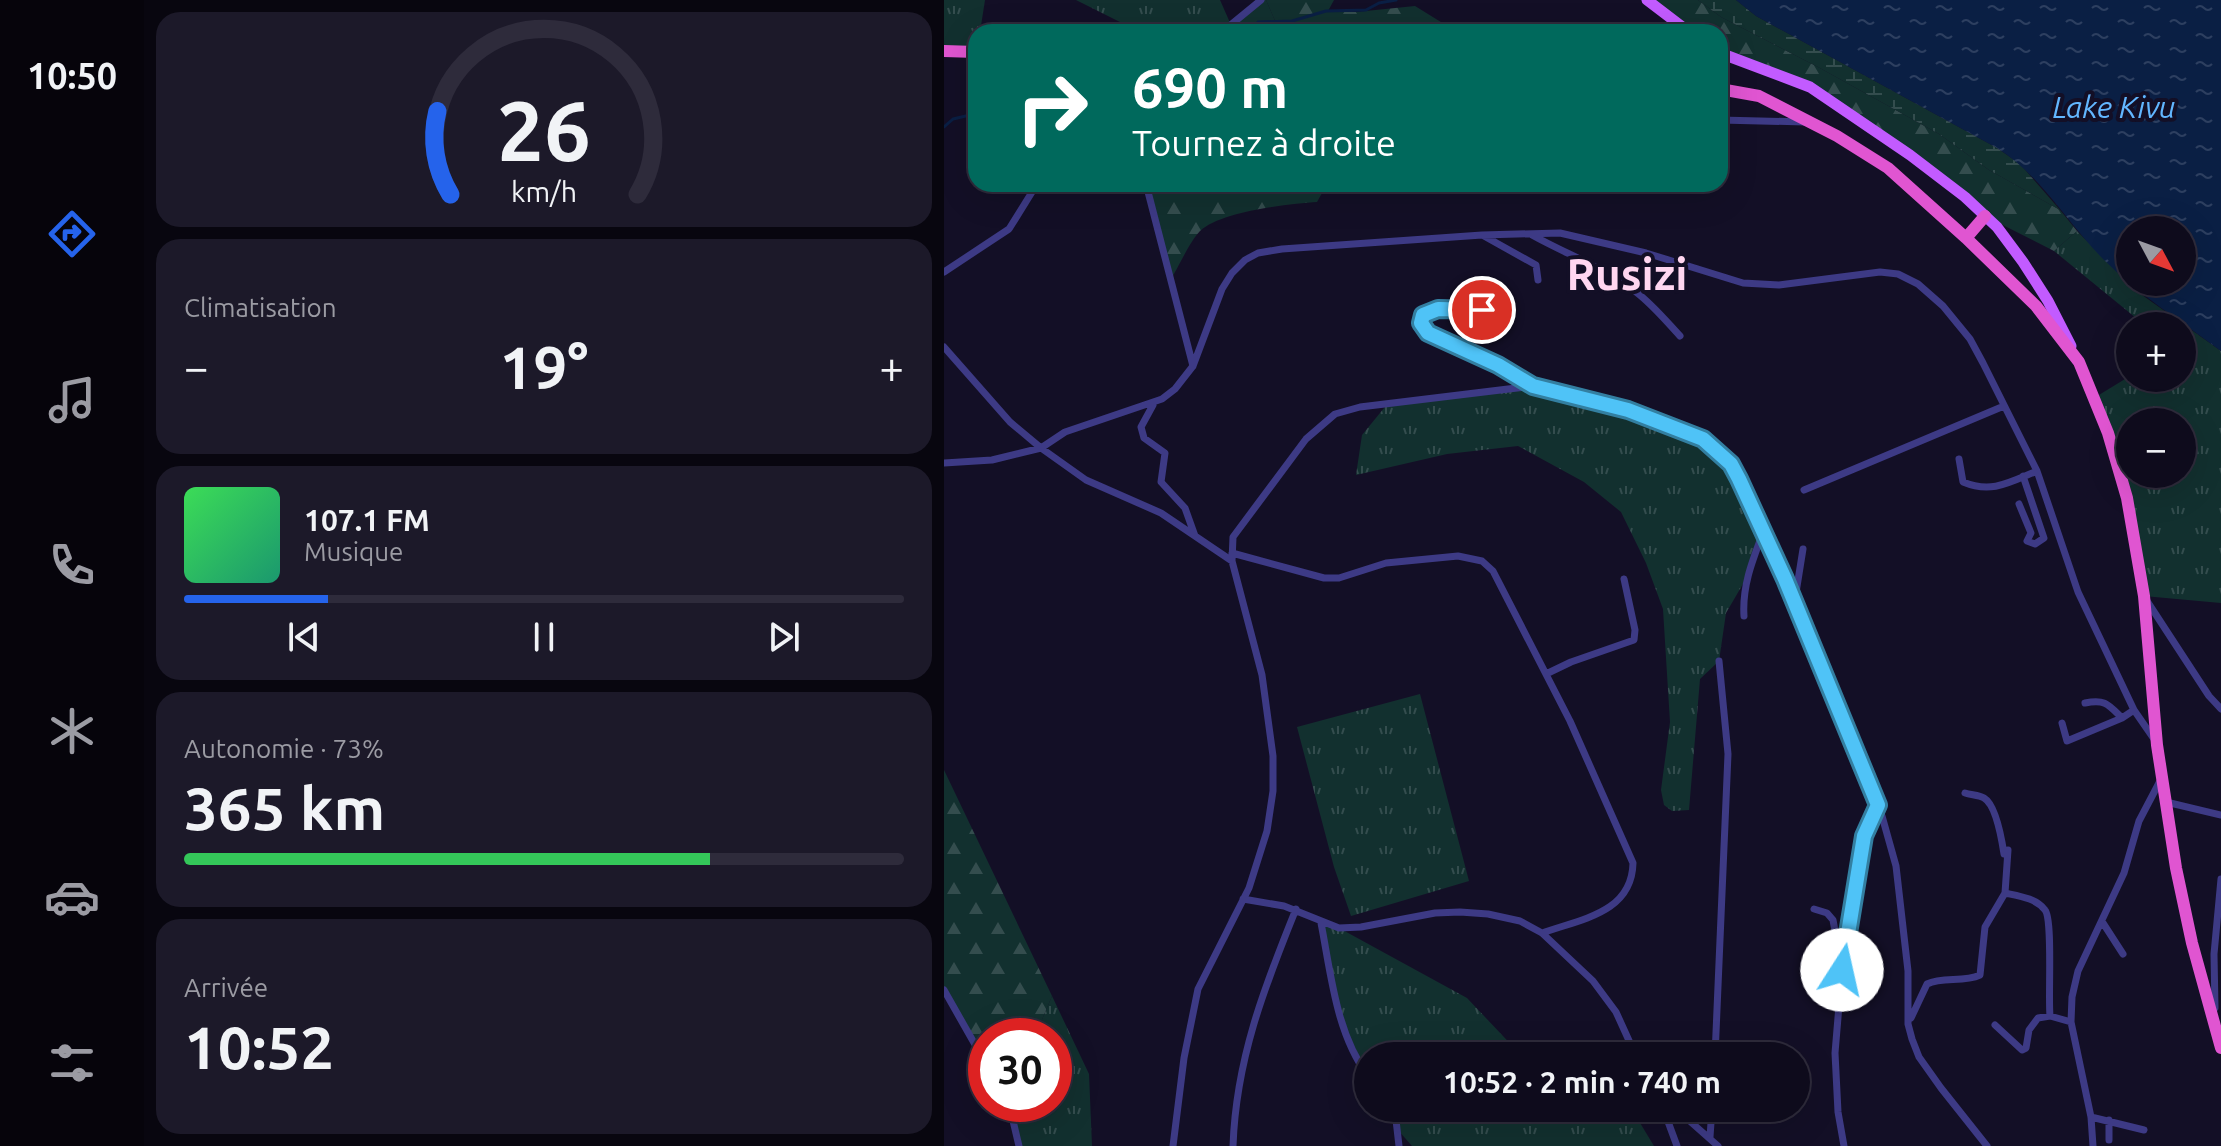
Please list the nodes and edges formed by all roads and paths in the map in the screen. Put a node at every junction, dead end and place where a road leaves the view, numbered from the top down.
1 (1261, 0) edge
2 (1647, 0) edge
3 (1232, 24) edge
4 (1678, 24) edge
5 (944, 51) edge
6 (968, 52) edge
7 (1728, 56) edge
8 (1728, 90) edge
9 (1728, 120) edge
10 (1811, 122) junction
11 (1032, 192) edge
12 (1148, 192) edge
13 (1985, 216) junction
14 (1528, 232) junction
15 (1482, 235) junction
16 (1966, 238) junction
17 (944, 272) edge
18 (1538, 280) dead end
19 (1482, 310) dead end
20 (1680, 336) dead end
21 (944, 347) edge
22 (2079, 362) junction
23 (1193, 366) junction
24 (1533, 386) junction
25 (1154, 403) junction
26 (2004, 406) junction
27 (1041, 448) junction
28 (1959, 459) dead end
29 (944, 463) edge
30 (2037, 471) junction
31 (2023, 476) junction
32 (1804, 490) dead end
33 (2019, 504) dead end
34 (1764, 530) junction
35 (1196, 538) junction
36 (1803, 549) dead end
37 (1232, 557) junction
38 (1624, 579) dead end
39 (2144, 596) junction
40 (1795, 601) junction
41 (1744, 616) dead end
42 (1719, 661) dead end
43 (1546, 674) junction
44 (2085, 703) dead end
45 (2221, 709) edge
46 (2134, 710) junction
47 (2122, 718) junction
48 (2062, 723) dead end
49 (2157, 745) junction
50 (2163, 775) junction
51 (1965, 793) dead end
52 (2166, 802) junction
53 (1878, 805) junction
54 (2221, 815) edge
55 (2008, 850) dead end
56 (2007, 874) junction
57 (2221, 879) edge
58 (2005, 893) junction
59 (1243, 899) junction
60 (1296, 909) junction
61 (1814, 909) dead end
62 (1321, 923) junction
63 (2103, 923) junction
64 (1542, 933) junction
65 (2123, 954) dead end
66 (1842, 970) junction
67 (944, 990) edge
68 (2050, 1016) junction
69 (2071, 1022) junction
70 (1908, 1024) junction
71 (1995, 1025) dead end
72 (968, 1032) edge
73 (1630, 1042) edge
74 (1716, 1042) edge
75 (2220, 1045) edge
76 (1354, 1056) edge
77 (2091, 1117) junction
78 (2109, 1120) junction
79 (1013, 1122) edge
80 (1396, 1122) edge
81 (1668, 1122) edge
82 (1693, 1122) edge
83 (1711, 1122) edge
84 (2144, 1130) dead end
85 (1710, 1137) junction
86 (2109, 1140) dead end
87 (1019, 1146) edge
88 (1173, 1146) edge
89 (1233, 1146) edge
90 (1399, 1146) edge
91 (1677, 1146) edge
92 (1718, 1146) edge
93 (1844, 1146) edge
94 (1987, 1146) edge
95 (2093, 1146) edge

1 - 3 street
2 - 4 main road
5 - 6 highway
7 - 13 main road
8 - 10 highway
9 - 10 street
10 - 16 highway
11 - 17 street
12 - 23 street
13 - 16 highway
13 - 22 main road
14 - 15 street
14 - 20 street
14 - 26 street
15 - 18 street
15 - 23 street
16 - 22 highway
19 - 24 street
21 - 27 street
22 - 39 highway
23 - 25 street
24 - 34 street
24 - 37 street
25 - 27 street
25 - 35 street
26 - 30 street
26 - 32 street
27 - 29 street
27 - 35 street
28 - 31 street
30 - 31 street
30 - 46 street
31 - 33 street
34 - 40 street
34 - 41 street
35 - 37 street
36 - 40 street
37 - 43 street
37 - 59 street
38 - 43 street
39 - 45 street
39 - 49 highway
40 - 53 street
42 - 74 street
43 - 64 street
44 - 47 street
46 - 47 street
46 - 49 street
47 - 48 street
49 - 50 highway
50 - 52 highway
50 - 63 street
51 - 56 street
52 - 54 street
52 - 75 highway
53 - 66 street
53 - 70 street
55 - 56 street
56 - 58 street
57 - 75 street
58 - 68 street
58 - 70 street
59 - 60 street
59 - 88 street
60 - 62 street
60 - 89 street
61 - 66 street
62 - 64 street
62 - 76 street
63 - 65 street
63 - 69 street
64 - 73 street
66 - 93 street
67 - 72 street
68 - 69 street
68 - 71 street
69 - 77 street
70 - 94 street
77 - 78 street
77 - 95 street
78 - 84 street
78 - 86 street
79 - 87 street
80 - 90 street
81 - 91 street
82 - 85 street
83 - 85 street
85 - 92 street

